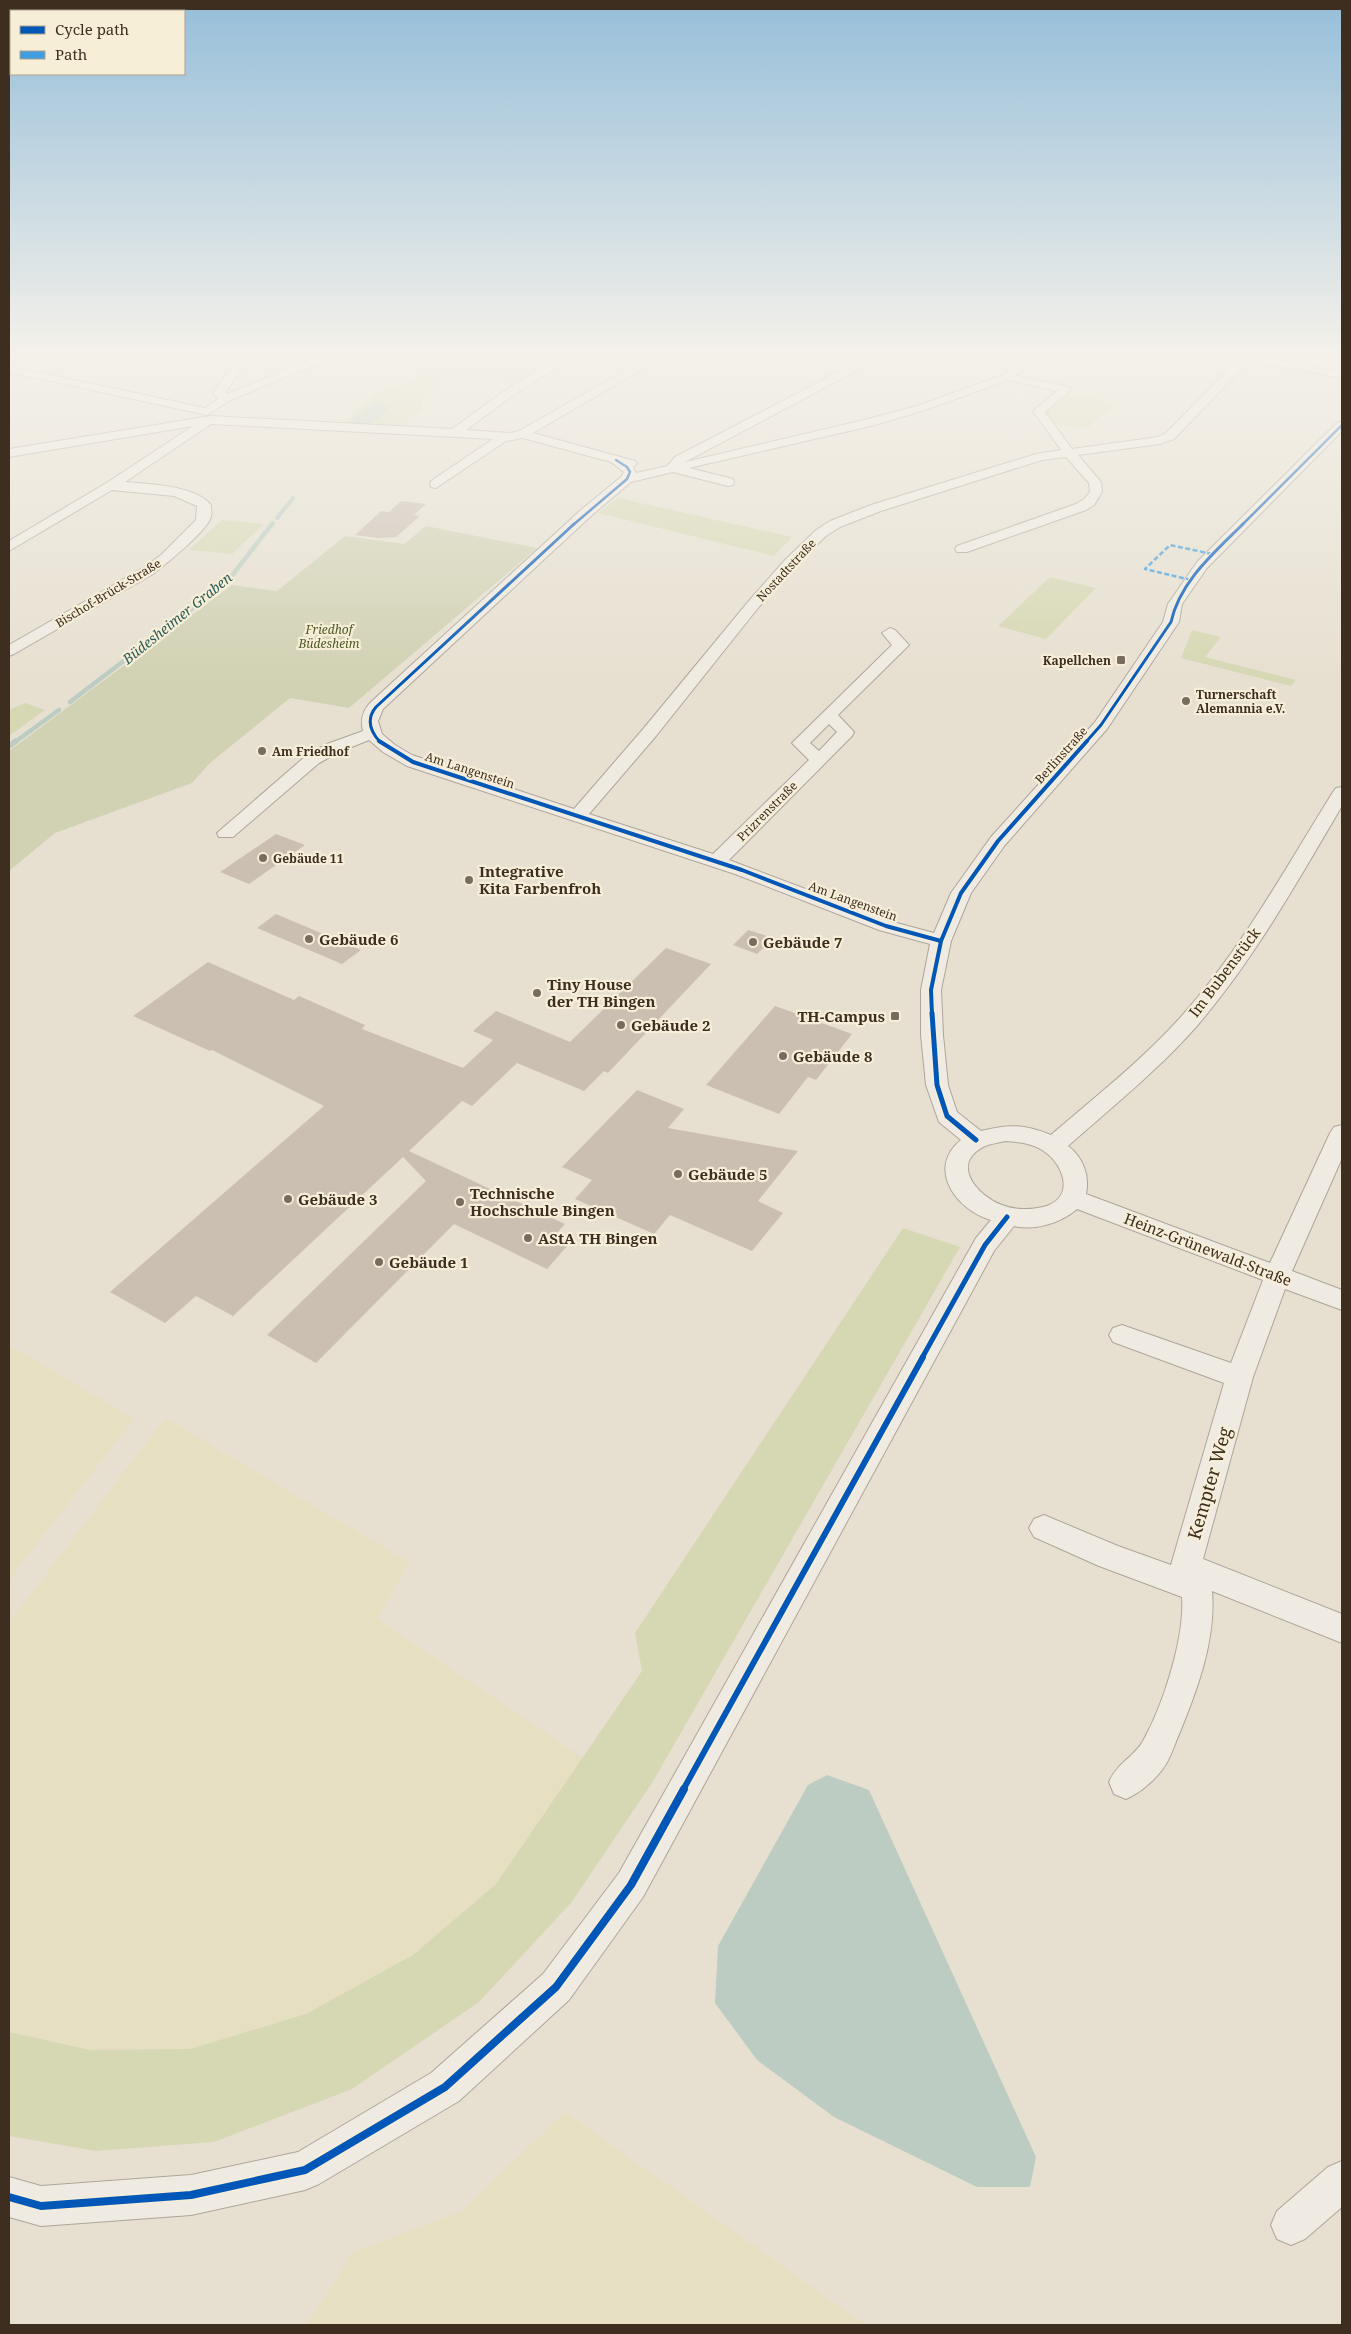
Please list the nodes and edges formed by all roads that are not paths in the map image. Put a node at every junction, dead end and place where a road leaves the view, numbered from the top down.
1 (146, 461) edge
2 (467, 461) edge
3 (617, 461) edge
4 (621, 461) edge
5 (678, 461) edge
6 (704, 461) edge
7 (1027, 461) edge
8 (1076, 461) edge
9 (1307, 461) edge
10 (666, 469) junction
11 (627, 479) junction
12 (728, 482) dead end
13 (436, 484) dead end
14 (112, 485) junction
15 (9, 547) edge
16 (962, 549) dead end
17 (890, 633) dead end
18 (9, 651) edge
19 (829, 715) junction
20 (373, 733) junction
21 (818, 760) junction
22 (1342, 792) edge
23 (576, 816) junction
24 (226, 833) dead end
25 (716, 862) junction
26 (941, 941) junction
27 (1342, 1133) edge
28 (976, 1140) junction
29 (1053, 1146) junction
30 (1073, 1198) junction
31 (1007, 1217) junction
32 (1277, 1276) junction
33 (1342, 1300) edge
34 (1122, 1335) dead end
35 (1239, 1377) junction
36 (1044, 1528) dead end
37 (1191, 1577) junction
38 (1342, 1629) edge
39 (1126, 1782) dead end
40 (1342, 2181) edge
41 (9, 2196) edge
42 (1291, 2225) dead end

1 - 14 street
2 - 13 street
3 - 11 street
4 - 10 street
5 - 10 street
6 - 10 street
7 - 23 street, Nostadtstraße
8 - 16 street
9 - 26 street, Berlinstraße
10 - 11 street
10 - 12 street
11 - 20 street
14 - 15 street
14 - 18 street, Bischof-Brück-Straße
17 - 19 street
19 - 21 street, Prizrenstraße
19 - 21 street
20 - 23 street, Am Langenstein
20 - 24 street
21 - 25 street, Prizrenstraße
22 - 29 street, Im Bubenstück
23 - 25 street, Am Langenstein
25 - 26 street, Am Langenstein
26 - 28 street, Berlinstraße
27 - 32 street, Kempter Weg
28 - 29 street
28 - 31 street
29 - 30 street
30 - 31 street
30 - 32 street, Heinz-Grünewald-Straße
31 - 41 street
32 - 33 street, Heinz-Grünewald-Straße
32 - 35 street, Kempter Weg
34 - 35 street
35 - 37 street, Kempter Weg
36 - 37 street
37 - 38 street
37 - 39 street, Kempter Weg
40 - 42 street

